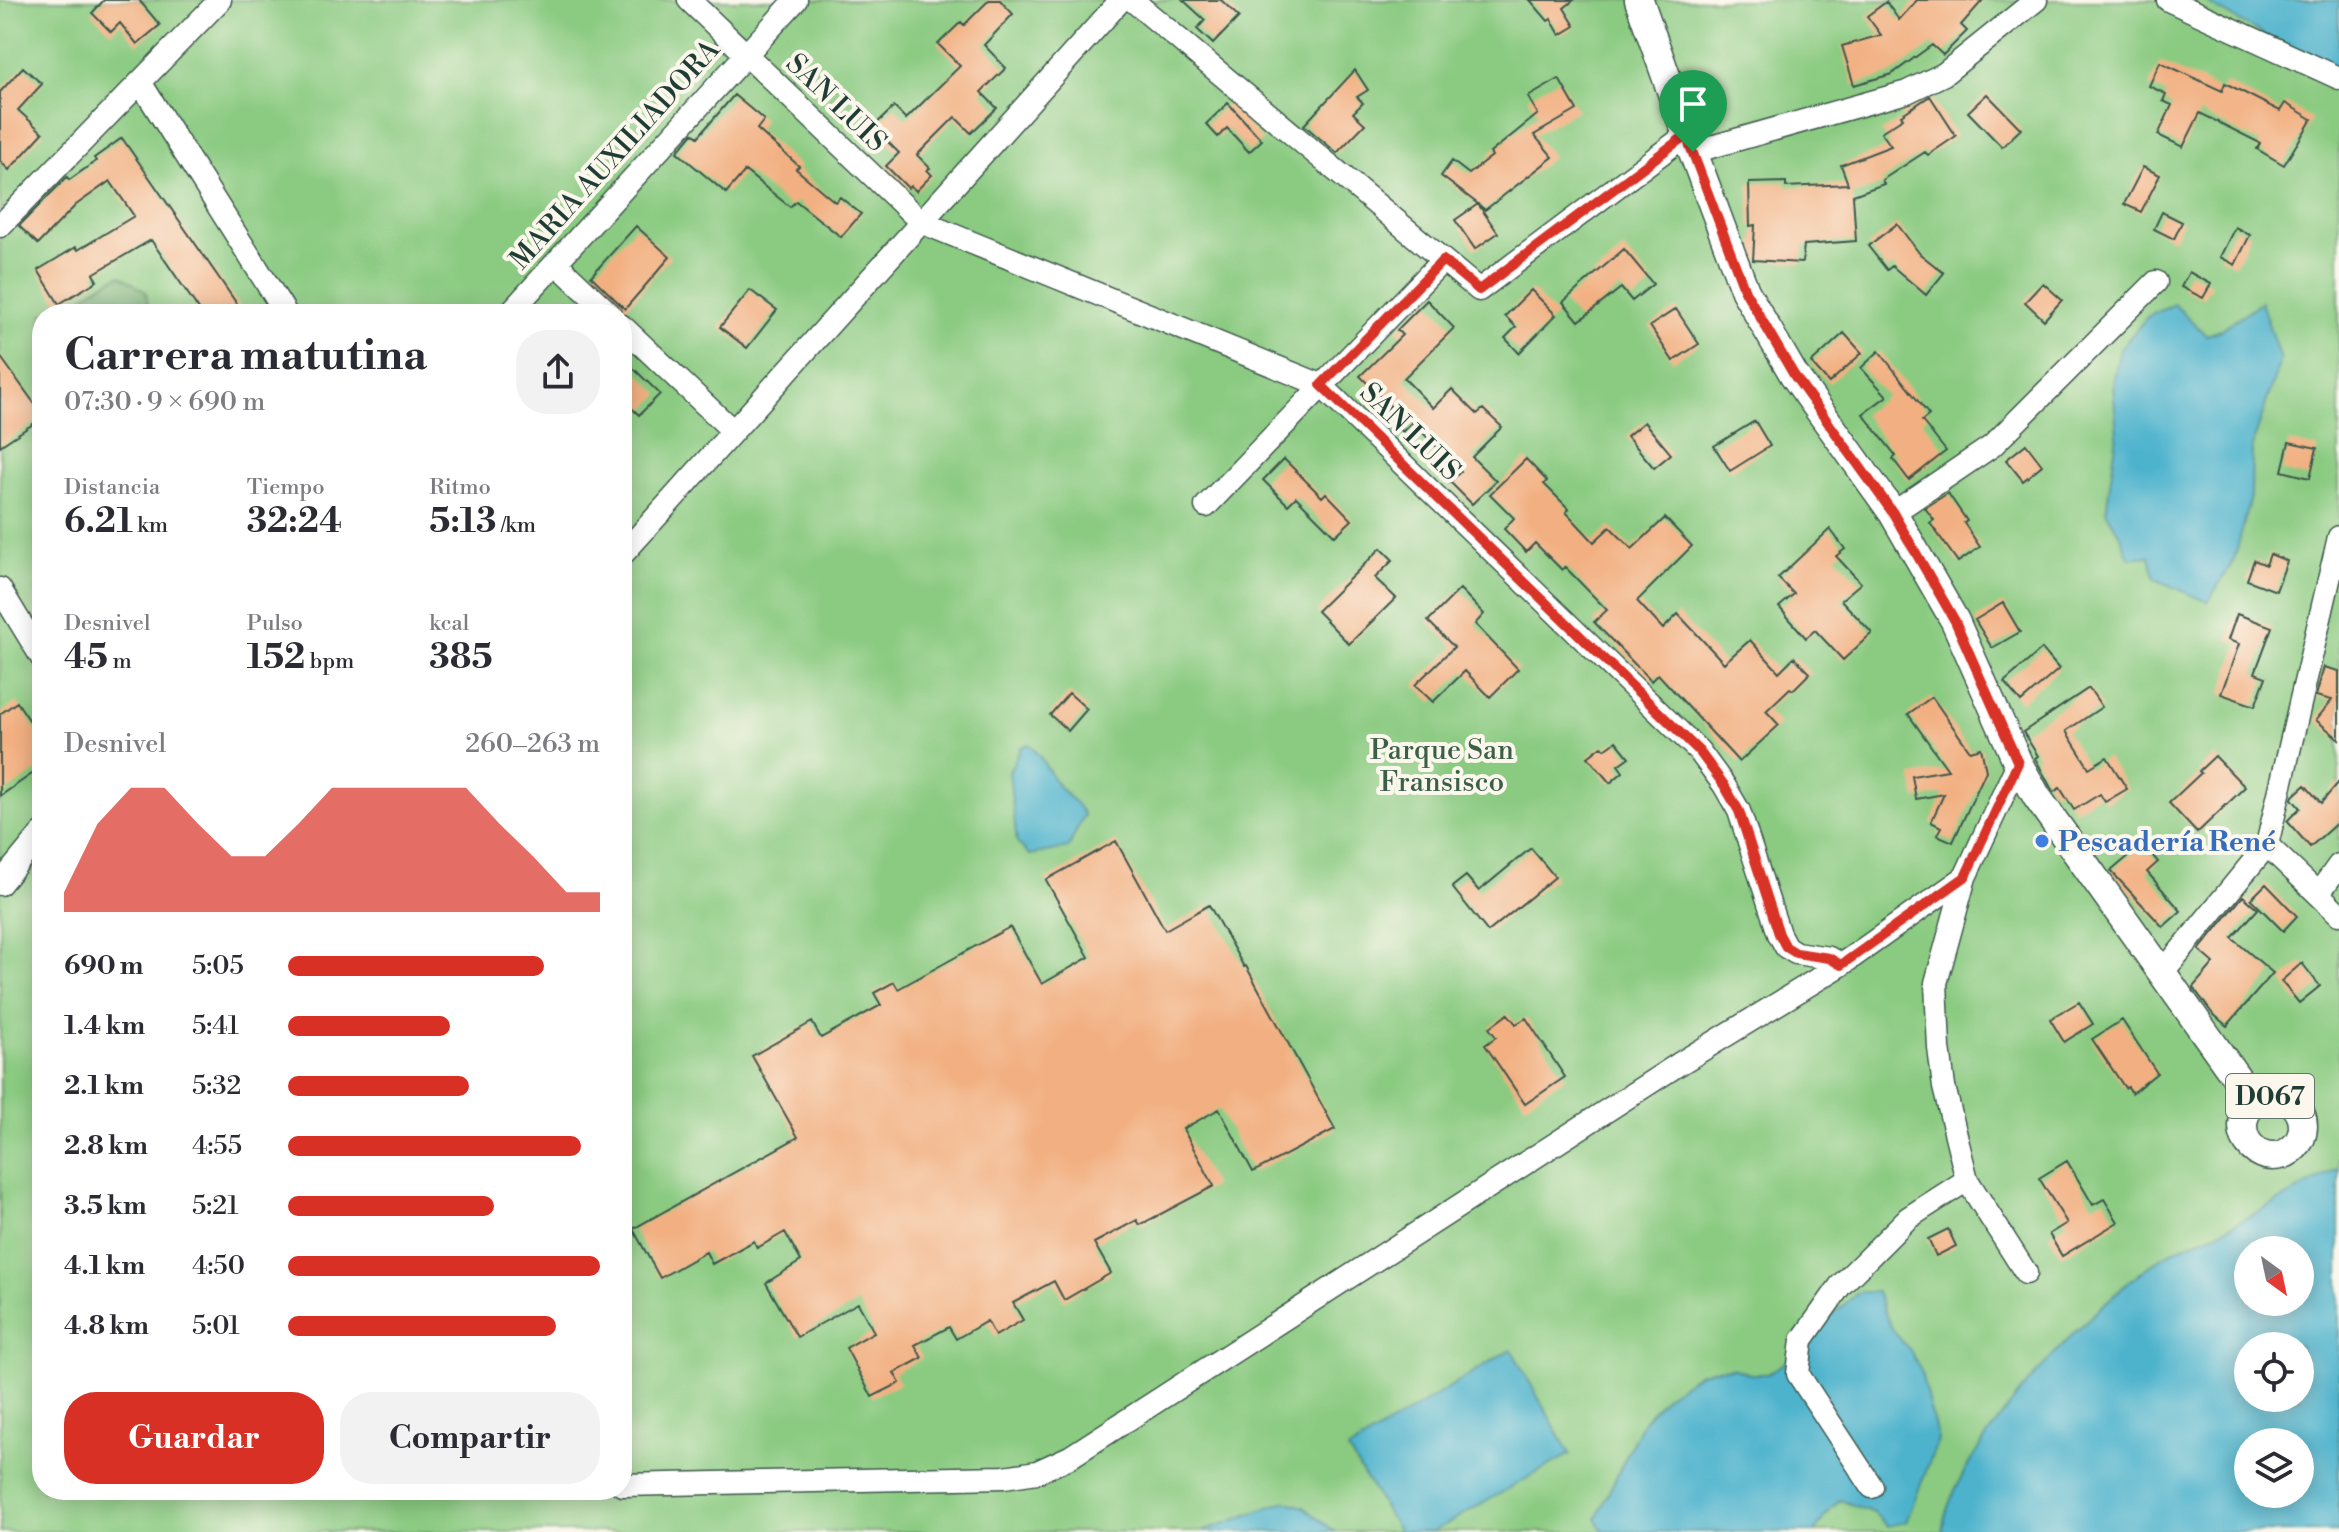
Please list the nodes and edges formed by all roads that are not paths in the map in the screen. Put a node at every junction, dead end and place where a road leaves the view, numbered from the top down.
1 (220, 0) edge
2 (689, 0) edge
3 (796, 0) edge
4 (1121, 0) edge
5 (1132, 0) edge
6 (1639, 0) edge
7 (2036, 0) edge
8 (2168, 0) edge
9 (745, 55) junction
10 (2339, 78) edge
11 (140, 82) junction
12 (1689, 143) junction
13 (921, 222) junction
14 (0, 224) edge
15 (556, 263) junction
16 (1437, 266) junction
17 (2156, 282) dead end
18 (280, 304) edge
19 (518, 304) edge
20 (599, 304) edge
21 (632, 335) edge
22 (1321, 385) junction
23 (733, 431) junction
24 (1206, 506) dead end
25 (1893, 513) junction
26 (2339, 537) edge
27 (632, 544) edge
28 (0, 589) edge
29 (32, 642) edge
30 (2018, 763) junction
31 (32, 845) edge
32 (2267, 845) junction
33 (2339, 865) edge
34 (1965, 877) junction
35 (0, 884) edge
36 (2318, 894) junction
37 (2339, 914) edge
38 (1841, 965) junction
39 (2162, 973) junction
40 (2254, 1102) dead end
41 (1967, 1180) junction
42 (2026, 1273) dead end
43 (632, 1485) edge
44 (1872, 1487) dead end

1 - 11 street
2 - 9 street, SAN LUIS
3 - 9 street, MARIA AUXILIADORA
4 - 13 street
5 - 16 street
6 - 12 main road, D067
7 - 12 street
8 - 10 street
9 - 13 street, SAN LUIS
9 - 15 street, MARIA AUXILIADORA
11 - 14 street
11 - 18 street
12 - 16 street
12 - 25 main road, D067
13 - 22 street, SAN LUIS
13 - 23 street
15 - 19 street, MARIA AUXILIADORA
15 - 20 street
16 - 22 street
17 - 25 street
21 - 23 street
22 - 24 street
22 - 38 street, SAN LUIS
23 - 27 street
25 - 30 main road, D067
26 - 32 street
28 - 29 street
30 - 34 street
30 - 39 main road, D067
31 - 35 street
32 - 36 street
32 - 39 street
33 - 36 street
34 - 38 street
34 - 41 street
36 - 37 street
38 - 43 street
39 - 40 main road, D067
41 - 42 street
41 - 44 street

